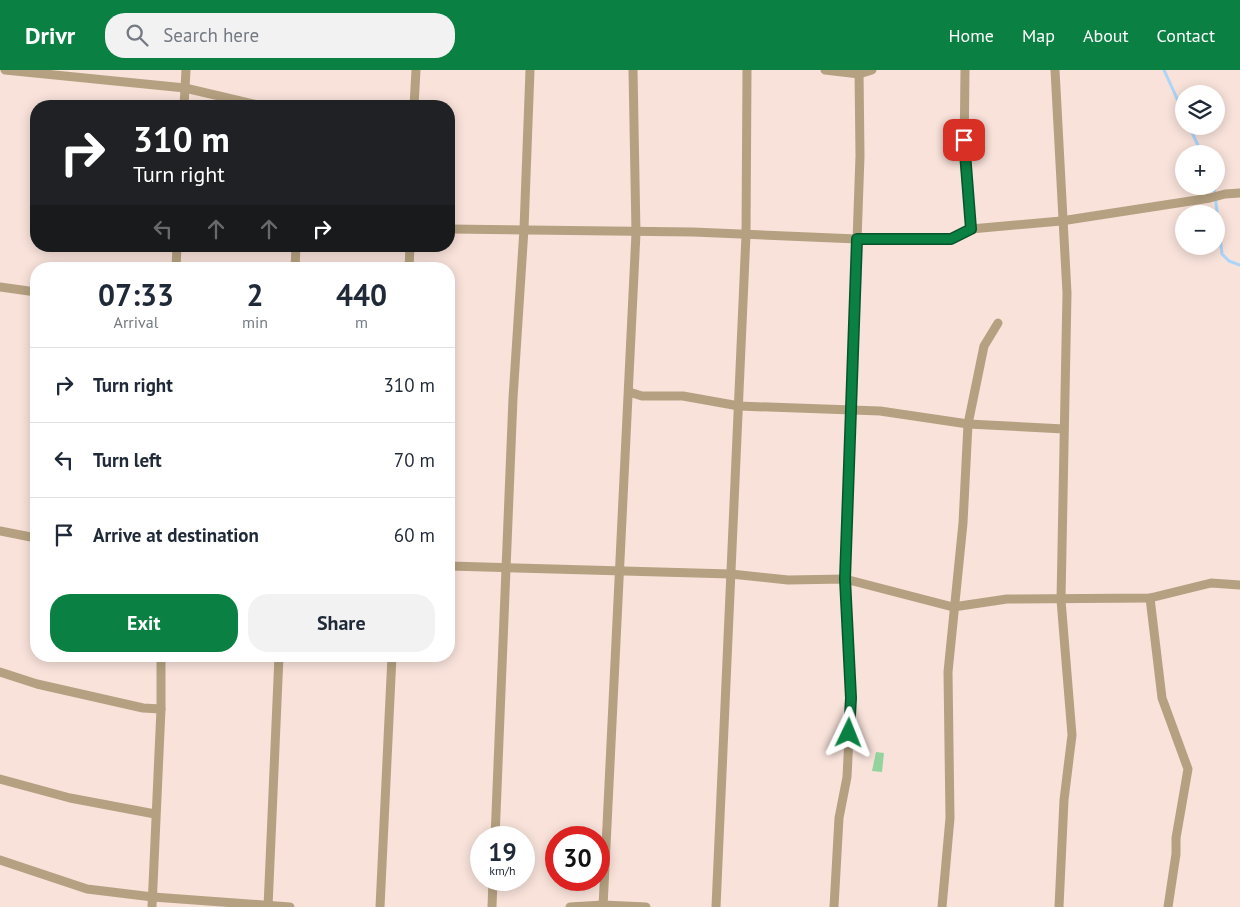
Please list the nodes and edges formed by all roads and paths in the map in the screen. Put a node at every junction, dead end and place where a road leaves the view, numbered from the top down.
1 (6, 70) edge
2 (186, 70) edge
3 (416, 70) edge
4 (530, 70) edge
5 (633, 70) edge
6 (747, 70) edge
7 (825, 70) edge
8 (872, 70) edge
9 (965, 70) edge
10 (1055, 70) edge
11 (859, 72) edge
12 (185, 88) junction
13 (184, 100) edge
14 (236, 100) edge
15 (414, 100) edge
16 (1240, 193) edge
17 (1061, 221) junction
18 (455, 229) edge
19 (524, 229) junction
20 (971, 229) junction
21 (636, 233) junction
22 (746, 235) junction
23 (857, 239) junction
24 (0, 287) edge
25 (30, 291) edge
26 (998, 323) dead end
27 (629, 392) junction
28 (739, 406) junction
29 (851, 410) junction
30 (968, 424) junction
31 (1064, 429) junction
32 (0, 531) edge
33 (30, 537) edge
34 (455, 566) edge
35 (506, 568) junction
36 (620, 572) junction
37 (731, 574) junction
38 (845, 579) junction
39 (1240, 585) edge
40 (1150, 598) junction
41 (1062, 600) junction
42 (953, 607) junction
43 (161, 662) edge
44 (279, 662) edge
45 (392, 662) edge
46 (0, 672) edge
47 (161, 709) junction
48 (0, 779) edge
49 (155, 814) junction
50 (495, 826) edge
51 (0, 860) edge
52 (493, 891) edge
53 (153, 897) junction
54 (603, 906) edge
55 (152, 907) edge
56 (268, 907) edge
57 (290, 907) edge
58 (380, 907) edge
59 (492, 907) edge
60 (570, 907) edge
61 (646, 907) edge
62 (716, 907) edge
63 (834, 907) edge
64 (942, 907) edge
65 (1060, 907) edge
66 (1168, 907) edge

1 - 12 street
2 - 12 street
3 - 15 street
4 - 19 street
5 - 21 street
6 - 22 street
7 - 11 street
8 - 11 street
9 - 20 street
10 - 17 street
11 - 23 street
12 - 13 street
12 - 14 street
16 - 17 street
17 - 20 street
17 - 31 street
18 - 19 street
19 - 21 street
19 - 35 street
20 - 23 street
21 - 22 street
21 - 27 street
22 - 23 street
22 - 28 street
23 - 29 street
24 - 25 street
26 - 30 street
27 - 28 street
27 - 36 street
28 - 29 street
28 - 37 street
29 - 30 street
29 - 38 street
30 - 31 street
30 - 42 street
31 - 41 street
32 - 33 street
34 - 35 street
35 - 36 street
35 - 50 street
36 - 37 street
36 - 54 street
37 - 38 street
37 - 62 street
38 - 42 street
38 - 63 street
39 - 40 street
40 - 41 street
40 - 66 street
41 - 42 street
41 - 65 street
42 - 64 street
43 - 47 street
44 - 56 street
45 - 58 street
46 - 47 street
47 - 49 street
48 - 49 street
49 - 53 street
51 - 53 street
52 - 59 street
53 - 55 street
53 - 56 street
54 - 60 street
54 - 61 street
56 - 57 street

